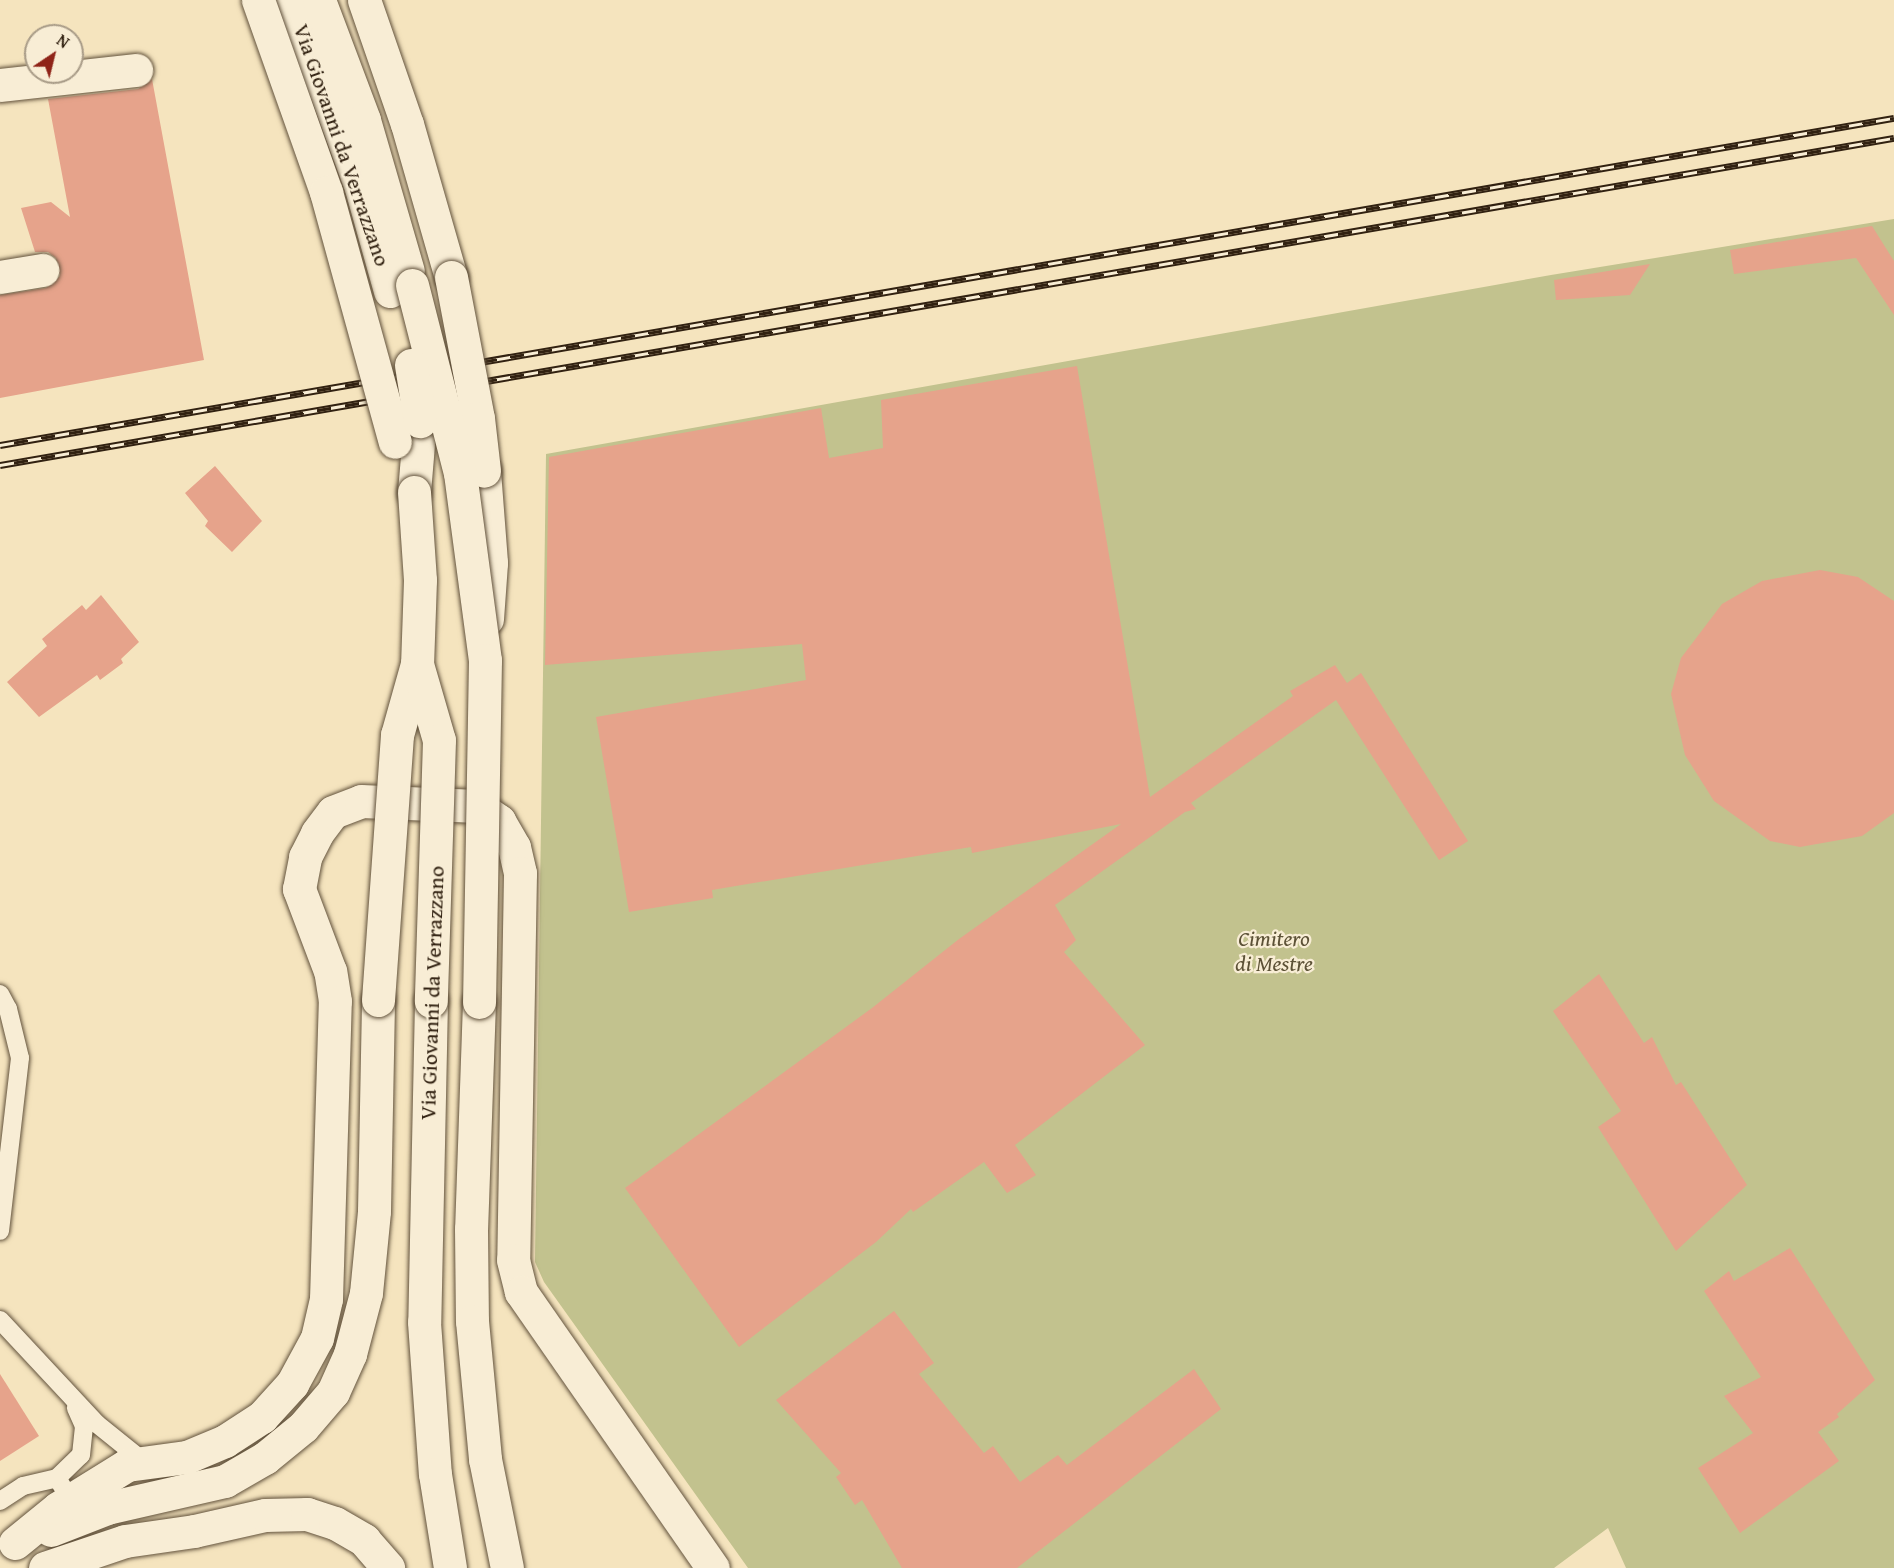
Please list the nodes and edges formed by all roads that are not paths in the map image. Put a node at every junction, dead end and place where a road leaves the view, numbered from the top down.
1 (258, 0) edge
2 (292, 0) edge
3 (319, 0) edge
4 (364, 0) edge
5 (136, 70) dead end
6 (0, 85) edge
7 (42, 270) dead end
8 (0, 277) edge
9 (401, 288) junction
10 (414, 492) junction
11 (484, 660) junction
12 (417, 664) junction
13 (0, 994) edge
14 (0, 1231) edge
15 (0, 1320) edge
16 (72, 1398) junction
17 (143, 1461) junction
18 (58, 1493) junction
19 (0, 1501) edge
20 (8, 1548) edge
21 (61, 1564) edge
22 (388, 1568) edge
23 (450, 1568) edge
24 (507, 1568) edge
25 (713, 1568) edge

1 - 10 main road, bridge
2 - 9 main road, Via Giovanni da Verrazzano
3 - 9 main road, Via Giovanni da Verrazzano
4 - 11 main road, bridge
5 - 6 main road
7 - 8 main road
9 - 10 main road, Via Giovanni da Verrazzano, bridge
9 - 11 main road, Via Giovanni da Verrazzano, bridge
10 - 12 main road, Via Giovanni da Verrazzano, bridge
11 - 24 main road, Via Giovanni da Verrazzano, bridge
12 - 20 main road, bridge
12 - 23 main road, Via Giovanni da Verrazzano, bridge
13 - 14 lane
15 - 16 lane
16 - 17 lane
16 - 18 lane
17 - 18 main road
17 - 25 main road
18 - 19 lane
18 - 20 main road
21 - 22 main road

